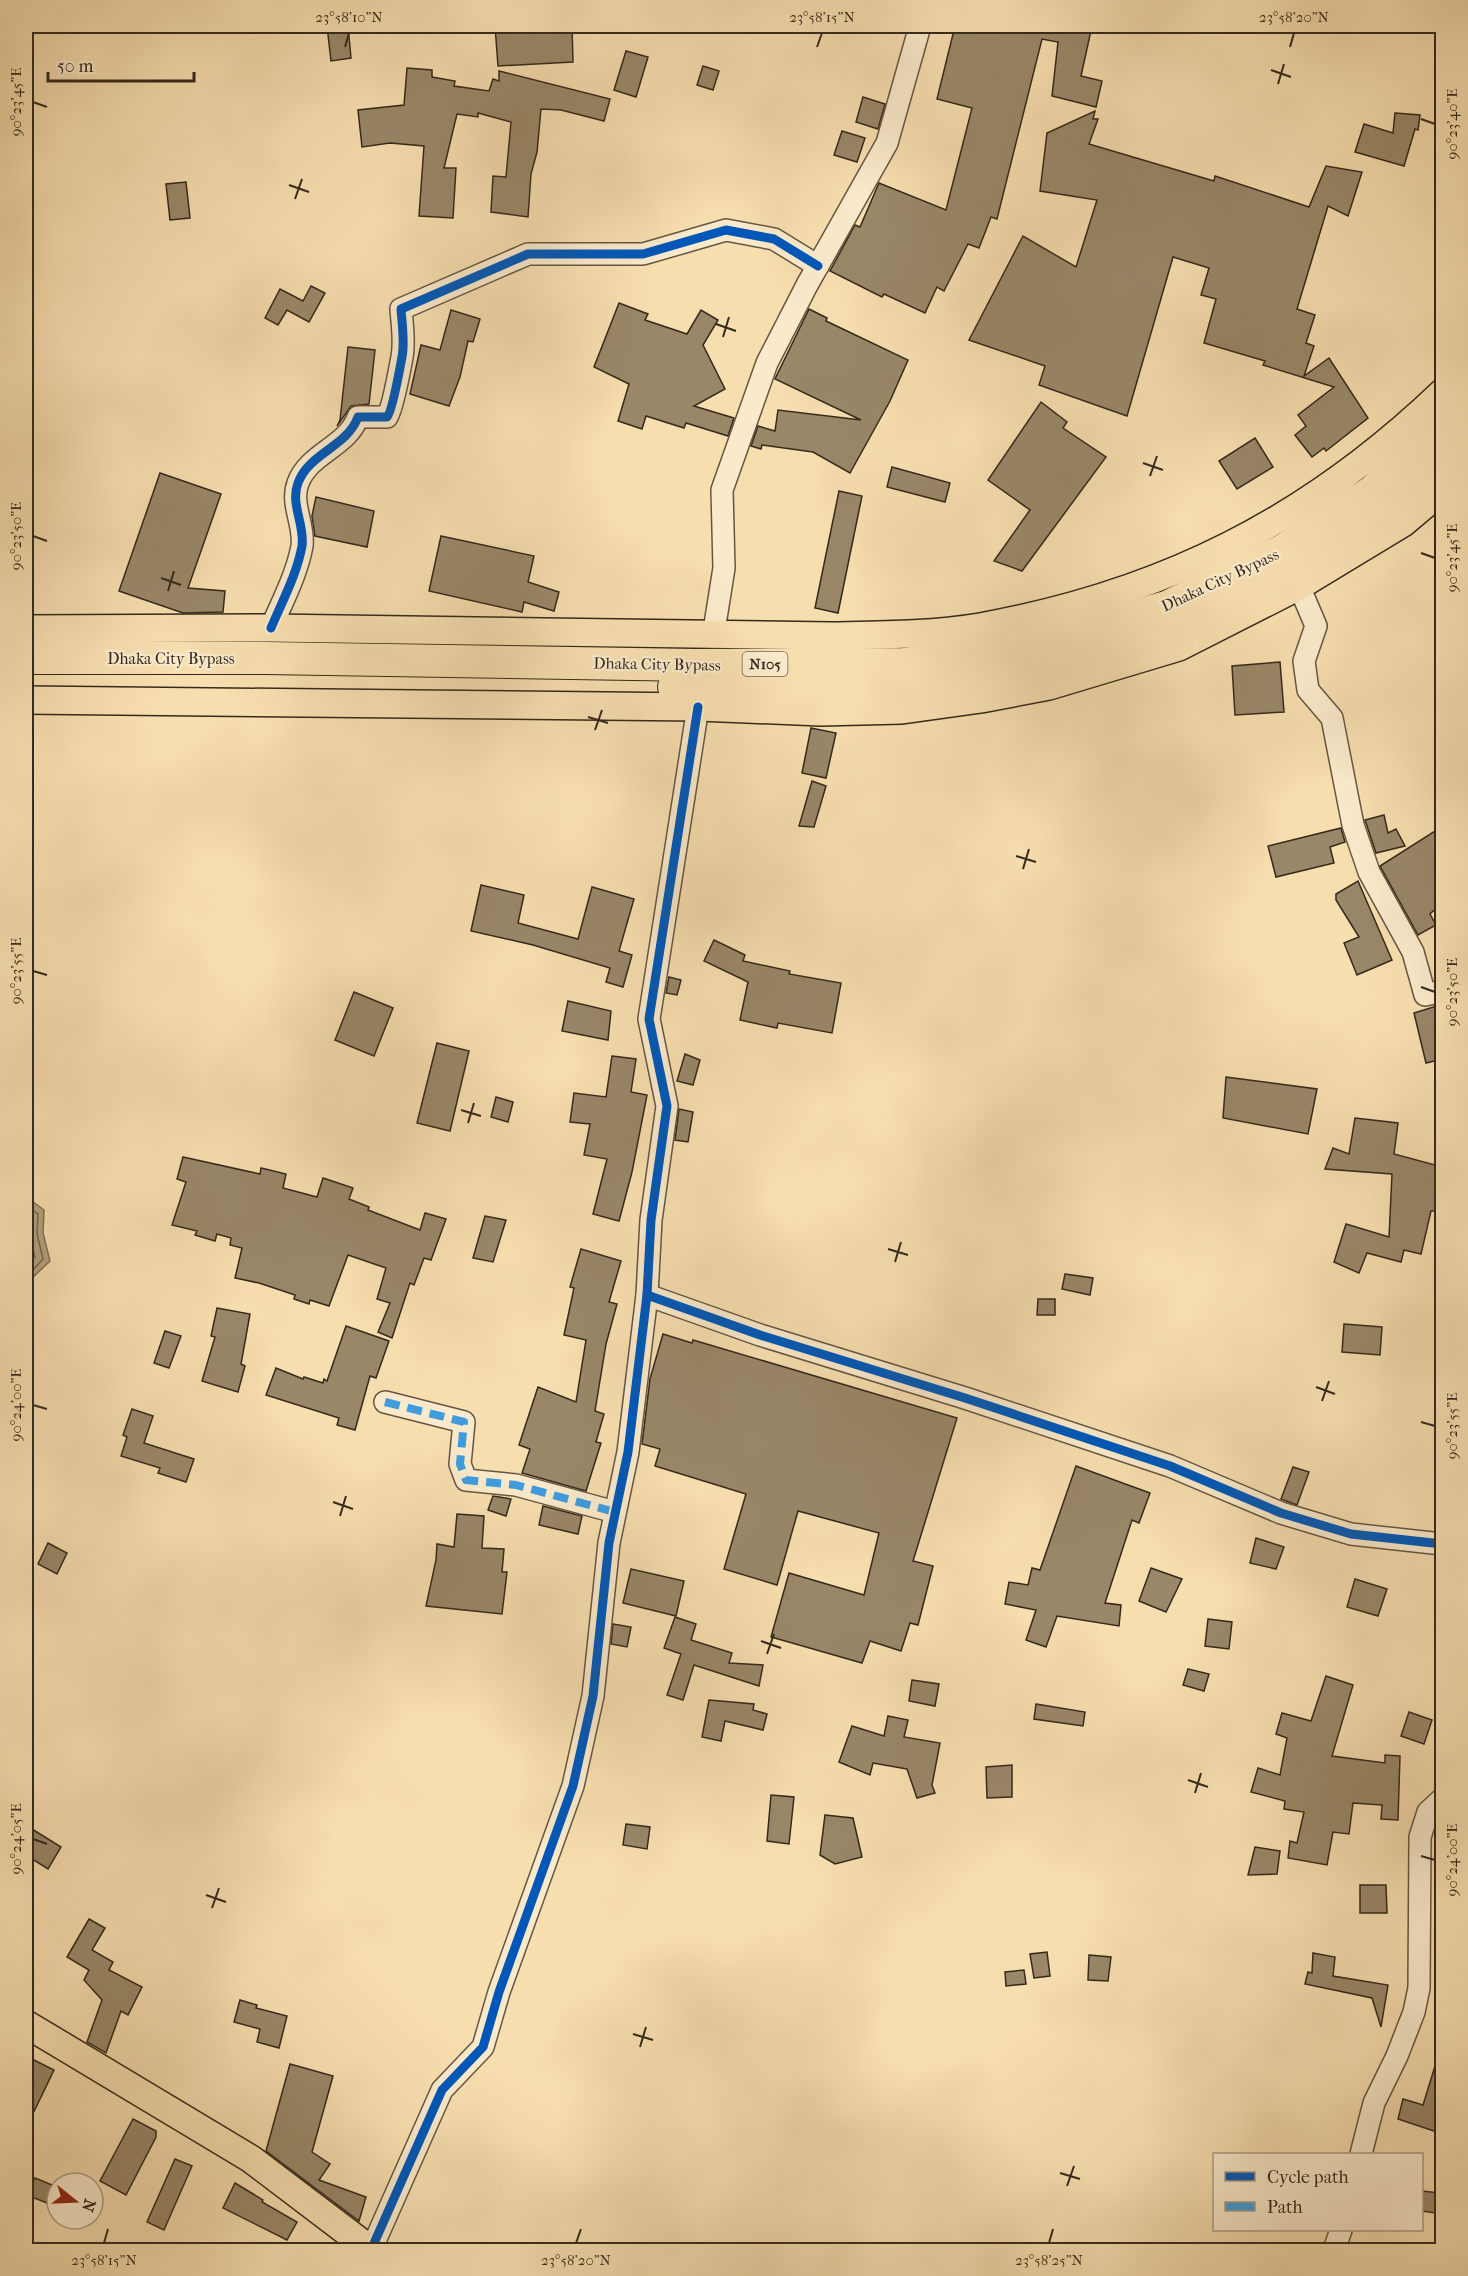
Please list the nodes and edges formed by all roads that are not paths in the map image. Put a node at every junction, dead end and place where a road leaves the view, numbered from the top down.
1 (920, 26) edge
2 (818, 266) junction
3 (1443, 393) edge
4 (1443, 429) edge
5 (1443, 464) edge
6 (1443, 490) edge
7 (1299, 586) junction
8 (271, 628) junction
9 (26, 629) edge
10 (712, 637) junction
11 (26, 657) edge
12 (26, 679) edge
13 (26, 700) edge
14 (698, 707) junction
15 (1443, 991) edge
16 (647, 1295) junction
17 (385, 1402) dead end
18 (615, 1512) junction
19 (1443, 1544) edge
20 (1443, 1799) edge
21 (26, 2024) edge
22 (1361, 2153) edge
23 (1340, 2231) edge
24 (371, 2250) edge
25 (1334, 2250) edge

1 - 2 street
2 - 8 street
2 - 10 street
3 - 10 main road
4 - 11 highway, Dhaka City Bypass / N105
5 - 12 highway, Dhaka City Bypass / N105
6 - 7 main road
7 - 14 main road
7 - 15 street
8 - 9 main road
8 - 10 main road
13 - 14 main road
14 - 16 street
16 - 18 street
16 - 19 street
17 - 18 street
18 - 24 street
20 - 22 street
21 - 24 main road
23 - 25 street

